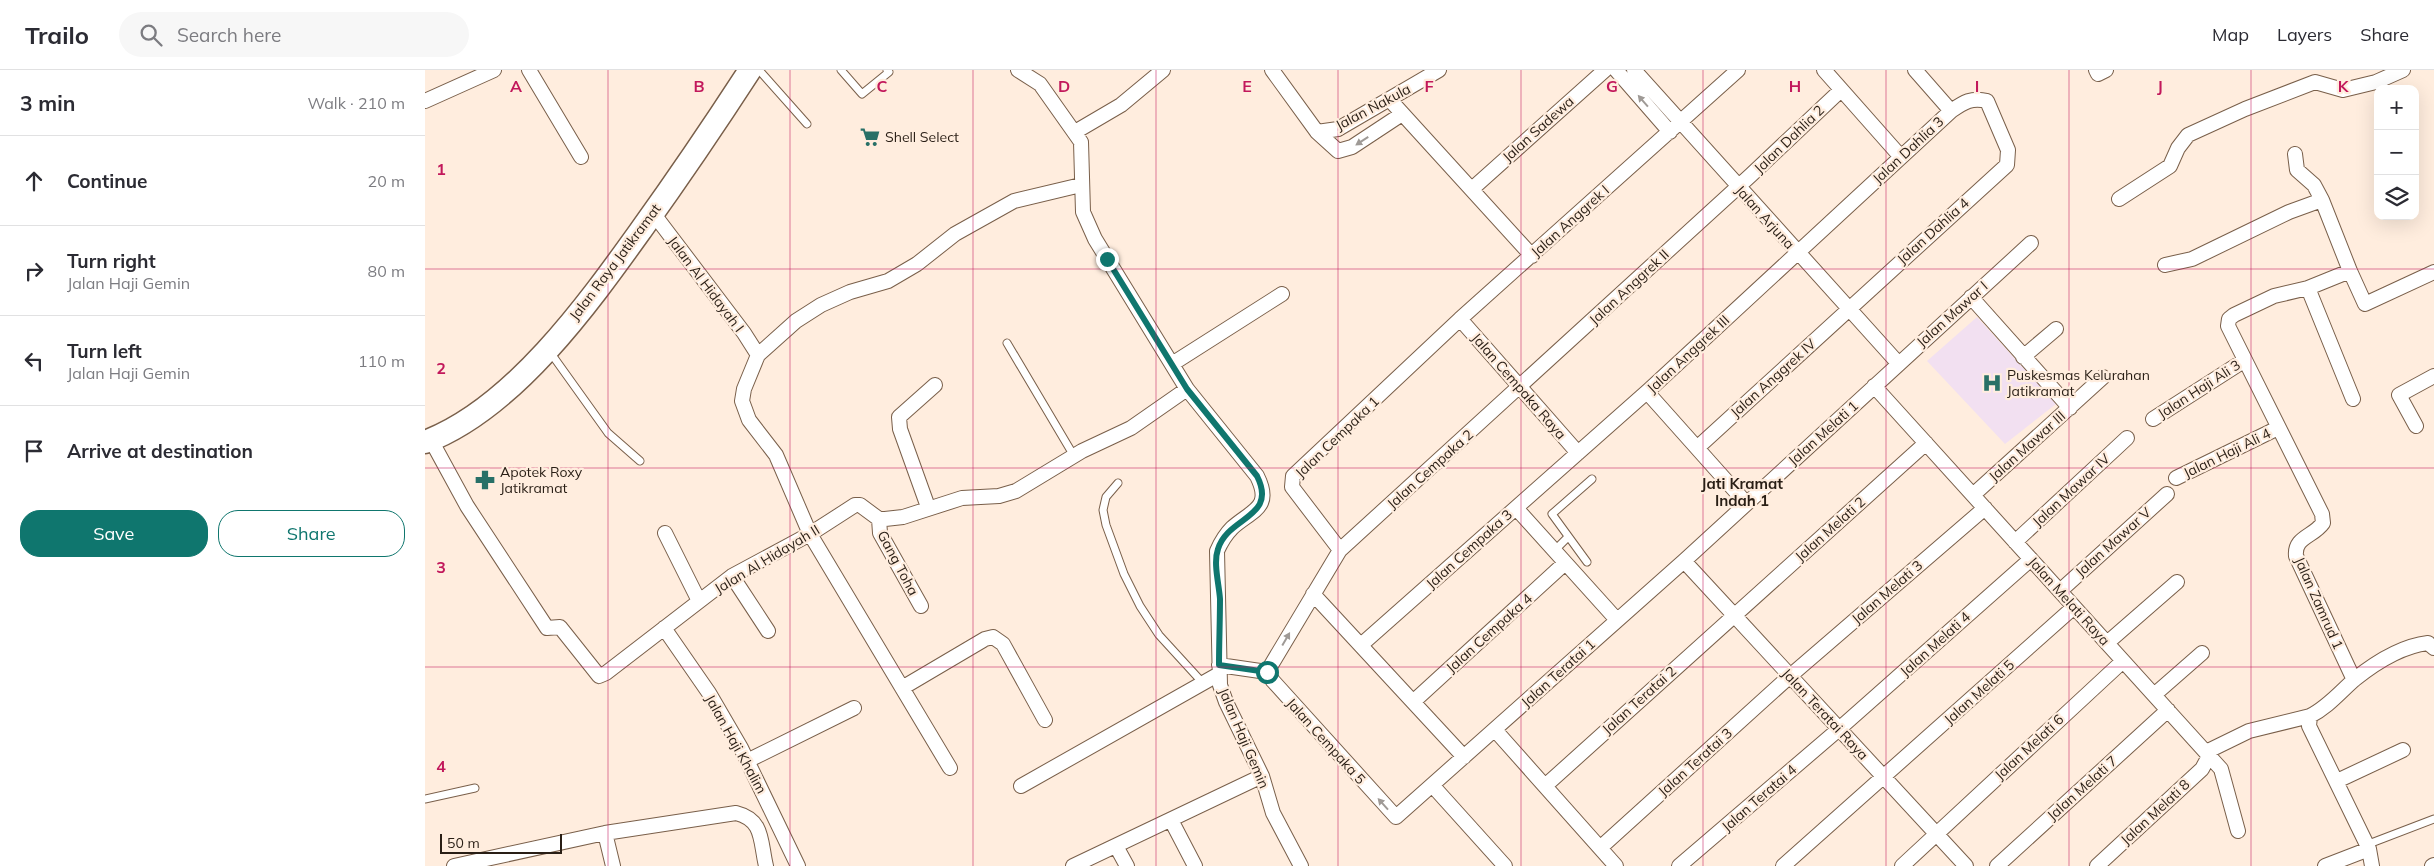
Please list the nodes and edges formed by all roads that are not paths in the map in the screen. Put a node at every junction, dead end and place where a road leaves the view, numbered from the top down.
1 (494, 70) edge
2 (529, 70) edge
3 (750, 70) edge
4 (759, 70) edge
5 (841, 70) edge
6 (887, 70) edge
7 (1018, 70) edge
8 (1163, 70) edge
9 (1272, 70) edge
10 (1439, 70) edge
11 (1605, 70) edge
12 (1616, 70) edge
13 (1634, 70) edge
14 (1738, 70) edge
15 (1823, 70) edge
16 (1915, 70) edge
17 (2096, 70) edge
18 (2106, 70) edge
19 (2403, 70) edge
20 (1841, 90) junction
21 (1390, 100) junction
22 (425, 101) edge
23 (1951, 111) junction
24 (1402, 114) junction
25 (807, 124) dead end
26 (1675, 127) junction
27 (1075, 132) junction
28 (1317, 132) junction
29 (2008, 150) joint
30 (2295, 154) dead end
31 (1901, 157) junction
32 (581, 158) dead end
33 (1081, 185) junction
34 (1738, 187) junction
35 (1471, 189) junction
36 (2119, 199) dead end
37 (2322, 200) junction
38 (653, 214) junction
39 (2031, 243) dead end
40 (1798, 253) junction
41 (1532, 256) junction
42 (2165, 265) dead end
43 (2350, 271) junction
44 (2434, 272) edge
45 (2309, 288) junction
46 (1282, 294) dead end
47 (1971, 297) junction
48 (1849, 308) junction
49 (1460, 320) junction
50 (2056, 330) dead end
51 (1007, 343) dead end
52 (547, 348) junction
53 (758, 355) junction
54 (2023, 357) junction
55 (2245, 360) junction
56 (1899, 363) junction
57 (1172, 364) junction
58 (2103, 376) dead end
59 (2434, 376) edge
60 (935, 385) dead end
61 (1874, 386) junction
62 (1520, 387) junction
63 (1187, 389) junction
64 (1647, 392) junction
65 (2353, 399) dead end
66 (2070, 408) junction
67 (2153, 419) dead end
68 (2416, 426) dead end
69 (2278, 428) junction
70 (2127, 438) dead end
71 (428, 441) edge
72 (1926, 443) junction
73 (1697, 448) junction
74 (1578, 453) junction
75 (1074, 457) junction
76 (640, 461) dead end
77 (2176, 478) dead end
78 (1592, 479) dead end
79 (1118, 483) dead end
80 (2167, 494) dead end
81 (1973, 495) junction
82 (1746, 503) junction
83 (928, 507) junction
84 (1516, 508) junction
85 (1985, 508) junction
86 (879, 519) junction
87 (665, 533) dead end
88 (810, 534) junction
89 (1568, 537) junction
90 (2015, 542) junction
91 (1340, 550) junction
92 (1554, 551) junction
93 (2031, 559) junction
94 (1683, 561) junction
95 (1587, 562) dead end
96 (1565, 563) junction
97 (732, 576) junction
98 (2177, 582) dead end
99 (2060, 590) junction
100 (1313, 594) junction
101 (699, 601) junction
102 (921, 606) dead end
103 (2074, 607) junction
104 (1733, 615) junction
105 (1617, 620) junction
106 (664, 628) junction
107 (768, 631) dead end
108 (2107, 643) junction
109 (1361, 645) junction
110 (2434, 648) edge
111 (2202, 653) dead end
112 (2123, 660) junction
113 (1219, 670) junction
114 (1267, 672) junction
115 (1790, 676) junction
116 (2354, 680) junction
117 (1202, 682) junction
118 (901, 688) junction
119 (2154, 695) junction
120 (1413, 702) junction
121 (854, 708) dead end
122 (2168, 710) junction
123 (2310, 716) junction
124 (1045, 720) dead end
125 (1839, 729) junction
126 (1495, 730) junction
127 (2403, 750) dead end
128 (2207, 754) junction
129 (1464, 757) junction
130 (747, 762) junction
131 (950, 768) dead end
132 (1262, 776) junction
133 (1883, 777) junction
134 (2337, 781) junction
135 (1432, 785) junction
136 (1021, 786) dead end
137 (1545, 786) junction
138 (475, 788) dead end
139 (425, 799) edge
140 (2434, 819) edge
141 (1171, 820) junction
142 (2238, 831) dead end
143 (605, 833) junction
144 (1936, 833) junction
145 (1116, 846) junction
146 (2367, 847) junction
147 (1606, 859) edge
148 (454, 866) edge
149 (613, 866) edge
150 (766, 866) edge
151 (798, 866) edge
152 (1073, 866) edge
153 (1127, 866) edge
154 (1195, 866) edge
155 (1301, 866) edge
156 (1505, 866) edge
157 (1679, 866) edge
158 (1783, 866) edge
159 (1902, 866) edge
160 (1966, 866) edge
161 (1997, 866) edge
162 (2097, 866) edge
163 (2325, 866) edge
164 (2372, 866) edge

1 - 22 street
2 - 32 street
3 - 38 main road, Jalan Raya Jatikramat
4 - 25 lane
5 - 6 lane
7 - 27 street, Jalan Haji Gemin
8 - 27 street
9 - 28 street
10 - 21 street, Jalan Nakula
11 - 35 street, Jalan Sadewa
26 -> 12 street, Jalan Arjuna
13 - 26 street, Jalan Arjuna
14 - 26 street, Jalan Anggrek I
15 - 20 street
16 - 23 street
17 - 18 street
19 - 36 street
20 - 31 street
20 - 34 street, Jalan Dahlia 2
21 - 24 street
21 - 28 street, Jalan Nakula
23 - 29 street, Jalan Dahlia 3
23 - 31 street, Jalan Dahlia 3
24 -> 28 street, Jalan Nakula
24 - 35 street
26 - 34 street, Jalan Arjuna
26 - 41 street, Jalan Anggrek I
27 - 33 street, Jalan Haji Gemin
29 - 48 street, Jalan Dahlia 4
30 - 37 street
31 - 40 street, Jalan Dahlia 3
33 - 53 street
33 - 57 street, Jalan Haji Gemin
34 - 40 street, Jalan Arjuna
34 - 62 street, Jalan Anggrek II
35 - 41 street
37 - 42 street
37 - 43 street
38 - 52 main road, Jalan Raya Jatikramat
38 - 53 street, Jalan Al Hidayah I
39 - 47 street, Jalan Mawar I
40 - 48 street, Jalan Arjuna
40 - 64 street, Jalan Anggrek III
41 - 49 street, Jalan Anggrek I
43 - 44 street
43 - 45 street, Jalan Zamrud 1
45 - 55 street, Jalan Zamrud 1
45 - 65 street
46 - 57 street
47 - 54 street
47 - 56 street, Jalan Mawar I
48 - 56 street, Jalan Arjuna
48 - 73 street, Jalan Anggrek IV
49 - 62 street, Jalan Cempaka Raya
49 - 91 street, Jalan Cempaka 1
50 - 54 street
51 - 75 lane
52 - 71 main road, Jalan Raya Jatikramat
52 - 76 lane
53 - 88 street
54 - 66 street
55 - 67 street, Jalan Haji Ali 3
55 - 69 street, Jalan Zamrud 1
56 - 61 street, Jalan Mawar I
57 - 63 street, Jalan Haji Gemin
58 - 66 street, Jalan Mawar III
59 - 68 street
60 - 83 street
61 - 72 street, Jalan Melati Raya
61 - 82 street, Jalan Melati 1
62 - 74 street, Jalan Cempaka Raya
62 - 91 street, Jalan Cempaka 2
63 - 75 street
63 - 113 street, Jalan Haji Gemin
64 - 73 street
64 - 74 street, Jalan Anggrek III
66 - 81 street, Jalan Mawar III
69 - 77 street, Jalan Haji Ali 4
69 - 116 street, Jalan Zamrud 1
70 - 90 street, Jalan Mawar IV
71 - 106 street, Jalan Al Hidayah II
72 - 81 street, Jalan Melati Raya
72 - 104 street, Jalan Melati 2
73 - 82 street
74 - 84 street, Jalan Cempaka 3
75 - 83 street
78 - 89 lane
79 - 117 lane
80 - 99 street, Jalan Mawar V
81 - 85 street, Jalan Melati Raya
82 - 94 street, Jalan Melati 1
83 - 86 street
84 - 92 street
84 - 109 street, Jalan Cempaka 3
85 - 90 street, Jalan Melati Raya
85 - 115 street, Jalan Melati 3
86 - 88 street, Jalan Al Hidayah II
86 - 102 street, Gang Toha
87 - 101 street
88 - 97 street, Jalan Al Hidayah II
88 - 118 street
89 - 92 lane
89 - 95 lane
90 - 93 street, Jalan Melati Raya
91 - 100 street
92 - 96 street
93 - 99 street, Jalan Melati Raya
93 - 125 street, Jalan Melati 4
94 - 104 street, Jalan Teratai Raya
94 - 105 street, Jalan Teratai 1
96 - 105 street
96 - 120 street, Jalan Cempaka 4
97 - 101 street, Jalan Al Hidayah II
97 - 107 street
98 - 108 street
99 - 103 street, Jalan Melati Raya
100 - 109 street
114 -> 100 street
101 - 106 street, Jalan Al Hidayah II
103 - 108 street, Jalan Melati Raya
103 - 133 street, Jalan Melati 5
104 - 115 street, Jalan Teratai Raya
104 - 137 street, Jalan Teratai 2
105 - 126 street, Jalan Teratai 1
106 - 130 street, Jalan Haji Khalim
108 - 112 street, Jalan Melati Raya
109 - 120 street
110 - 116 street
111 - 119 street
112 - 119 street, Jalan Melati Raya
112 - 144 street, Jalan Melati 6
113 - 114 street
113 - 117 street
113 - 132 street, Jalan Haji Gemin
135 -> 114 street, Jalan Cempaka 5
115 - 125 street, Jalan Teratai Raya
115 - 147 street, Jalan Teratai 3
116 - 123 street
117 - 136 street
118 - 124 street
118 - 131 street
119 - 122 street, Jalan Melati Raya
120 - 129 street
121 - 130 street
122 - 128 street, Jalan Melati Raya
122 - 161 street, Jalan Melati 7
123 - 128 street
123 - 134 street
125 - 133 street, Jalan Teratai Raya
125 - 157 street, Jalan Teratai 4
126 - 129 street, Jalan Teratai 1
126 - 137 street
127 - 134 street
128 - 142 street, Jalan Melati Raya
128 - 162 street, Jalan Melati 8
129 - 135 street, Jalan Teratai 1
130 - 151 street, Jalan Haji Khalim
132 - 141 street
132 - 155 street, Jalan Haji Gemin
133 - 144 street, Jalan Teratai Raya
133 - 158 street, Jalan Melati 5
134 - 146 street
135 - 156 street
137 - 147 street
138 - 139 lane
140 - 146 lane
141 - 145 street
141 - 154 street
143 - 148 street
143 - 149 street
143 - 150 street
144 - 159 street, Jalan Melati 6
144 - 160 street, Jalan Teratai Raya
145 - 152 street
145 - 153 street
146 - 163 street
146 - 164 street

